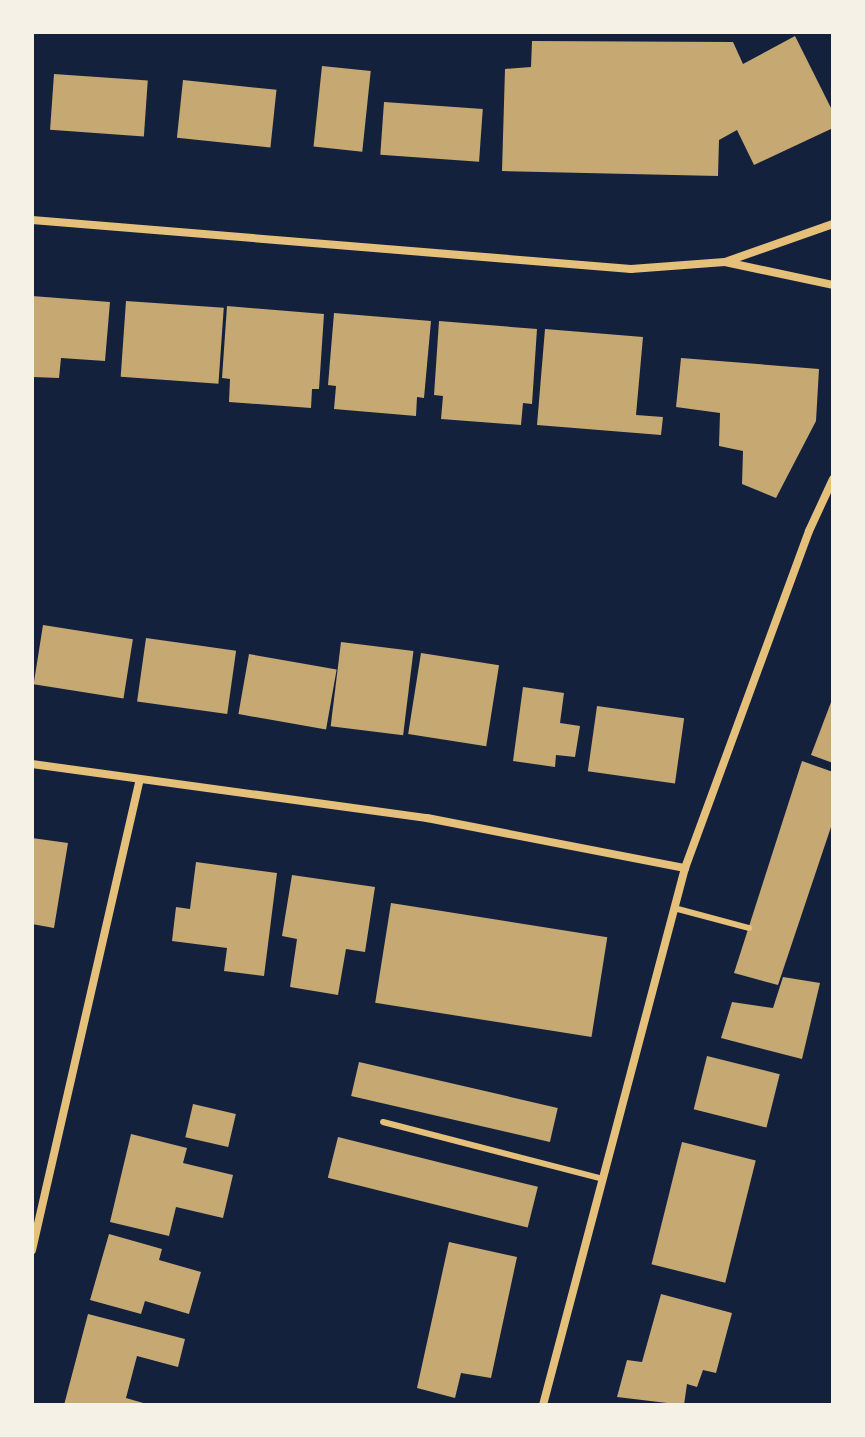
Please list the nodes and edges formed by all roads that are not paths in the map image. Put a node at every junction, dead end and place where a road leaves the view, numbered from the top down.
1 (32, 220) edge
2 (833, 224) edge
3 (725, 262) junction
4 (833, 285) edge
5 (833, 479) edge
6 (32, 764) edge
7 (139, 781) junction
8 (685, 868) junction
9 (674, 908) junction
10 (749, 928) dead end
11 (383, 1122) dead end
12 (603, 1179) junction
13 (32, 1250) edge
14 (543, 1405) edge

1 - 3 street
2 - 3 street
3 - 4 street
5 - 8 street
6 - 7 street
7 - 8 street
7 - 13 street
8 - 9 street
9 - 10 lane
9 - 12 street
11 - 12 lane
12 - 14 street

